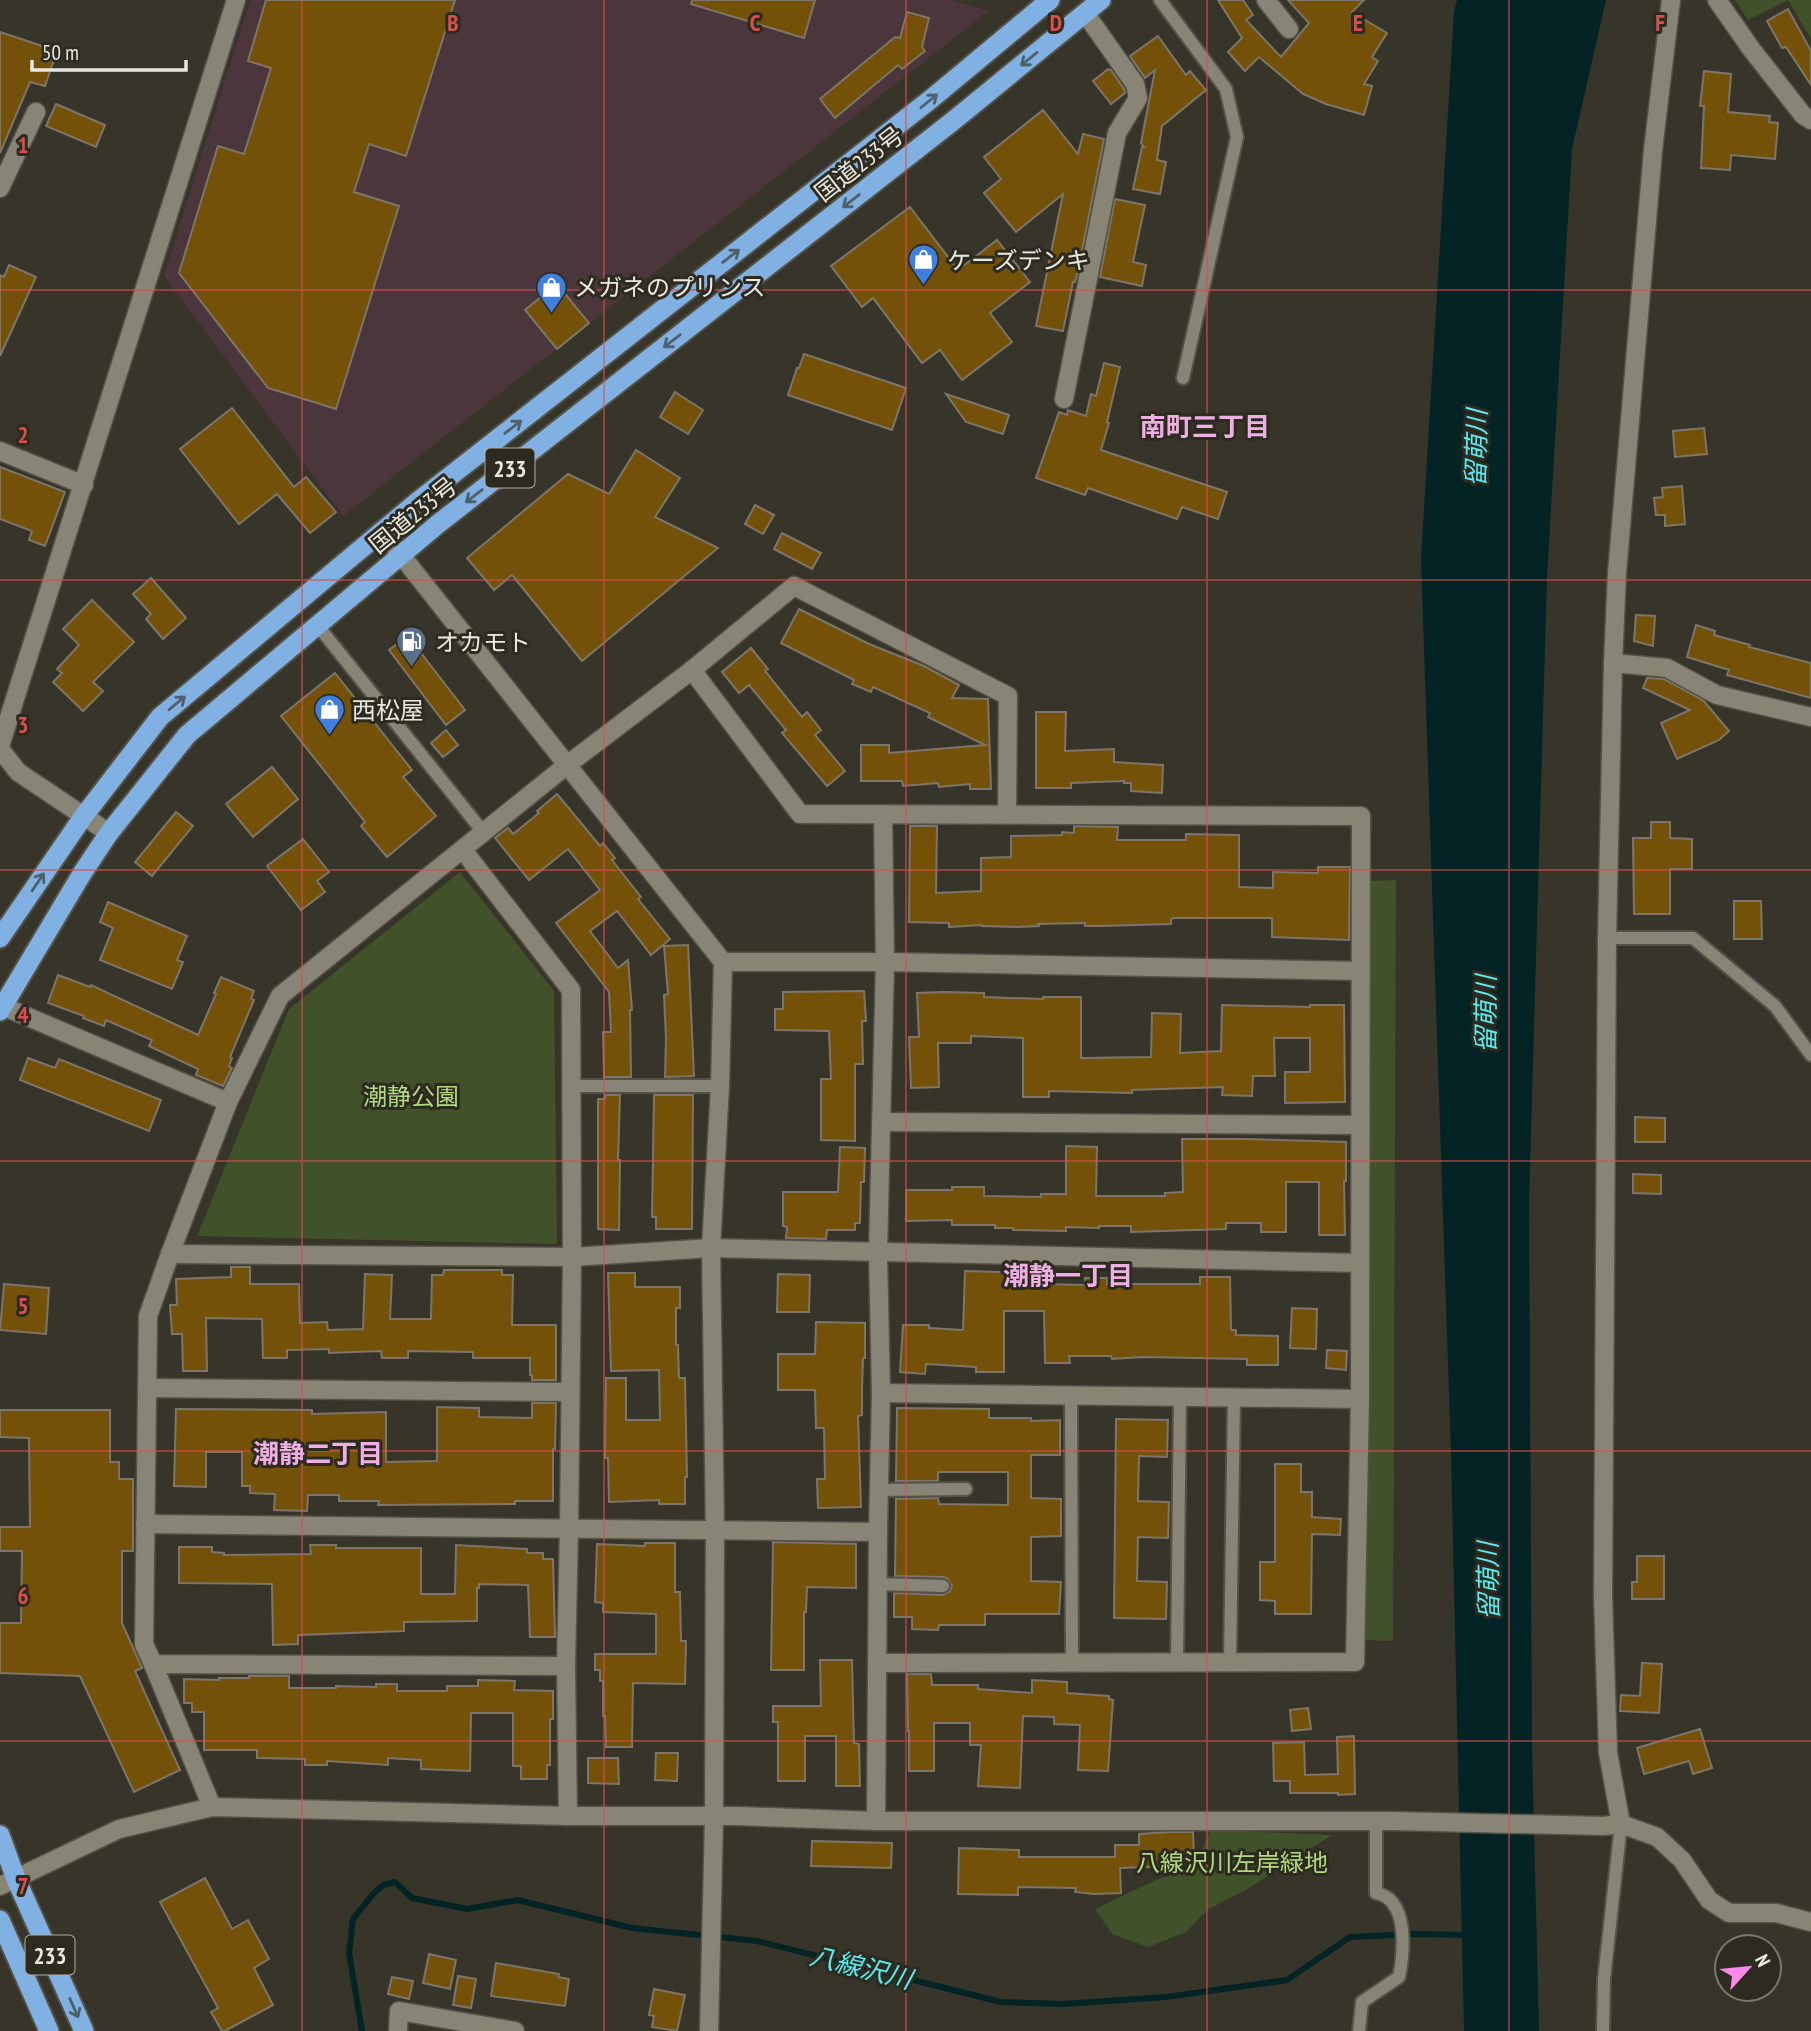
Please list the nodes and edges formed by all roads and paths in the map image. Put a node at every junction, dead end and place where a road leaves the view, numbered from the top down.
1 (236, 0) edge
2 (1050, 0) edge
3 (1101, 0) edge
4 (1160, 0) edge
5 (1266, 0) edge
6 (1671, 0) edge
7 (1717, 0) edge
8 (1085, 13) junction
9 (1289, 29) dead end
10 (36, 111) dead end
11 (1811, 120) edge
12 (0, 188) edge
13 (1183, 378) dead end
14 (1064, 399) dead end
15 (0, 451) edge
16 (84, 485) junction
17 (383, 530) junction
18 (401, 555) junction
19 (318, 626) junction
20 (1613, 663) junction
21 (692, 670) junction
22 (1811, 717) edge
23 (0, 748) edge
24 (568, 765) junction
25 (1007, 813) junction
26 (883, 814) junction
27 (83, 817) junction
28 (109, 833) junction
29 (484, 833) junction
30 (463, 850) junction
31 (0, 938) edge
32 (1607, 938) junction
33 (723, 962) junction
34 (886, 962) junction
35 (1360, 971) junction
36 (1, 1008) edge
37 (1811, 1055) edge
38 (572, 1086) junction
39 (720, 1086) junction
40 (228, 1102) junction
41 (883, 1122) junction
42 (1360, 1125) junction
43 (711, 1248) junction
44 (878, 1252) junction
45 (170, 1254) junction
46 (572, 1257) junction
47 (1359, 1263) junction
48 (147, 1388) junction
49 (570, 1392) junction
50 (881, 1394) junction
51 (1071, 1395) junction
52 (1181, 1397) junction
53 (1234, 1397) junction
54 (1360, 1399) junction
55 (966, 1489) dead end
56 (879, 1490) junction
57 (145, 1524) junction
58 (569, 1529) junction
59 (715, 1531) junction
60 (878, 1532) junction
61 (877, 1584) junction
62 (943, 1586) dead end
63 (1072, 1662) junction
64 (1177, 1662) junction
65 (1230, 1662) junction
66 (877, 1663) junction
67 (153, 1664) junction
68 (566, 1666) junction
69 (212, 1807) junction
70 (568, 1816) junction
71 (714, 1817) junction
72 (876, 1821) junction
73 (1385, 1821) junction
74 (1612, 1825) junction
75 (0, 1835) edge
76 (8, 1882) edge
77 (0, 1920) edge
78 (1811, 1922) edge
79 (50, 2031) edge
80 (84, 2031) edge
81 (398, 2031) edge
82 (515, 2031) edge
83 (709, 2031) edge
84 (1359, 2031) edge
85 (1603, 2031) edge

1 - 16 street
17 -> 2 highway, 国道233号 / 233
3 - 8 highway, 国道233号 / 233
4 - 13 lane
5 - 9 street
6 - 20 street
7 - 11 street
8 - 14 street
8 -> 18 highway, 国道233号 / 233
10 - 12 street
15 - 16 street
16 - 23 street
17 - 18 street
27 -> 17 highway, 国道233号 / 233
18 - 19 highway, 国道233号 / 233
18 - 24 street
19 - 28 highway, 国道233号 / 233
19 - 29 lane
20 - 22 street
20 - 32 street
21 - 24 street
21 - 25 street
21 - 26 street
23 - 27 street
24 - 29 street
24 - 33 street
25 - 26 street
25 - 35 street
26 - 34 street
27 - 28 street
31 -> 27 highway, 国道233号 / 233
28 - 36 highway, 国道233号 / 233
29 - 30 street
30 - 38 street
30 - 40 street
32 - 37 lane
32 - 74 street
33 - 34 street
33 - 39 street
34 - 35 street
34 - 41 street
35 - 42 street
36 - 40 street
38 - 39 lane
38 - 46 street
39 - 43 street
40 - 45 street
41 - 42 street
41 - 44 street
42 - 47 street
43 - 44 street
43 - 46 street
43 - 59 street
44 - 47 street
44 - 50 street
45 - 46 street
45 - 48 street
46 - 49 street
47 - 54 street
48 - 49 street
48 - 57 street
49 - 58 street
50 - 51 street
50 - 56 street
51 - 52 street
51 - 63 lane
52 - 53 street
52 - 64 lane
53 - 54 street
53 - 65 lane
54 - 65 street
55 - 56 lane
56 - 60 street
57 - 58 street
57 - 67 street
58 - 59 street
58 - 68 street
59 - 60 street
59 - 71 street
60 - 61 street
61 - 62 lane
61 - 66 street
63 - 64 street
63 - 66 street
64 - 65 street
66 - 72 street
67 - 68 street
67 - 69 street
68 - 70 street
69 - 70 street
69 - 76 street
70 - 71 street
71 - 72 street
71 - 83 street
72 - 73 street
73 - 74 street
73 - 84 lane
74 - 78 street
74 - 85 lane
75 - 76 highway, 233
76 -> 80 highway, 233
77 - 79 highway, 233
81 - 82 street

